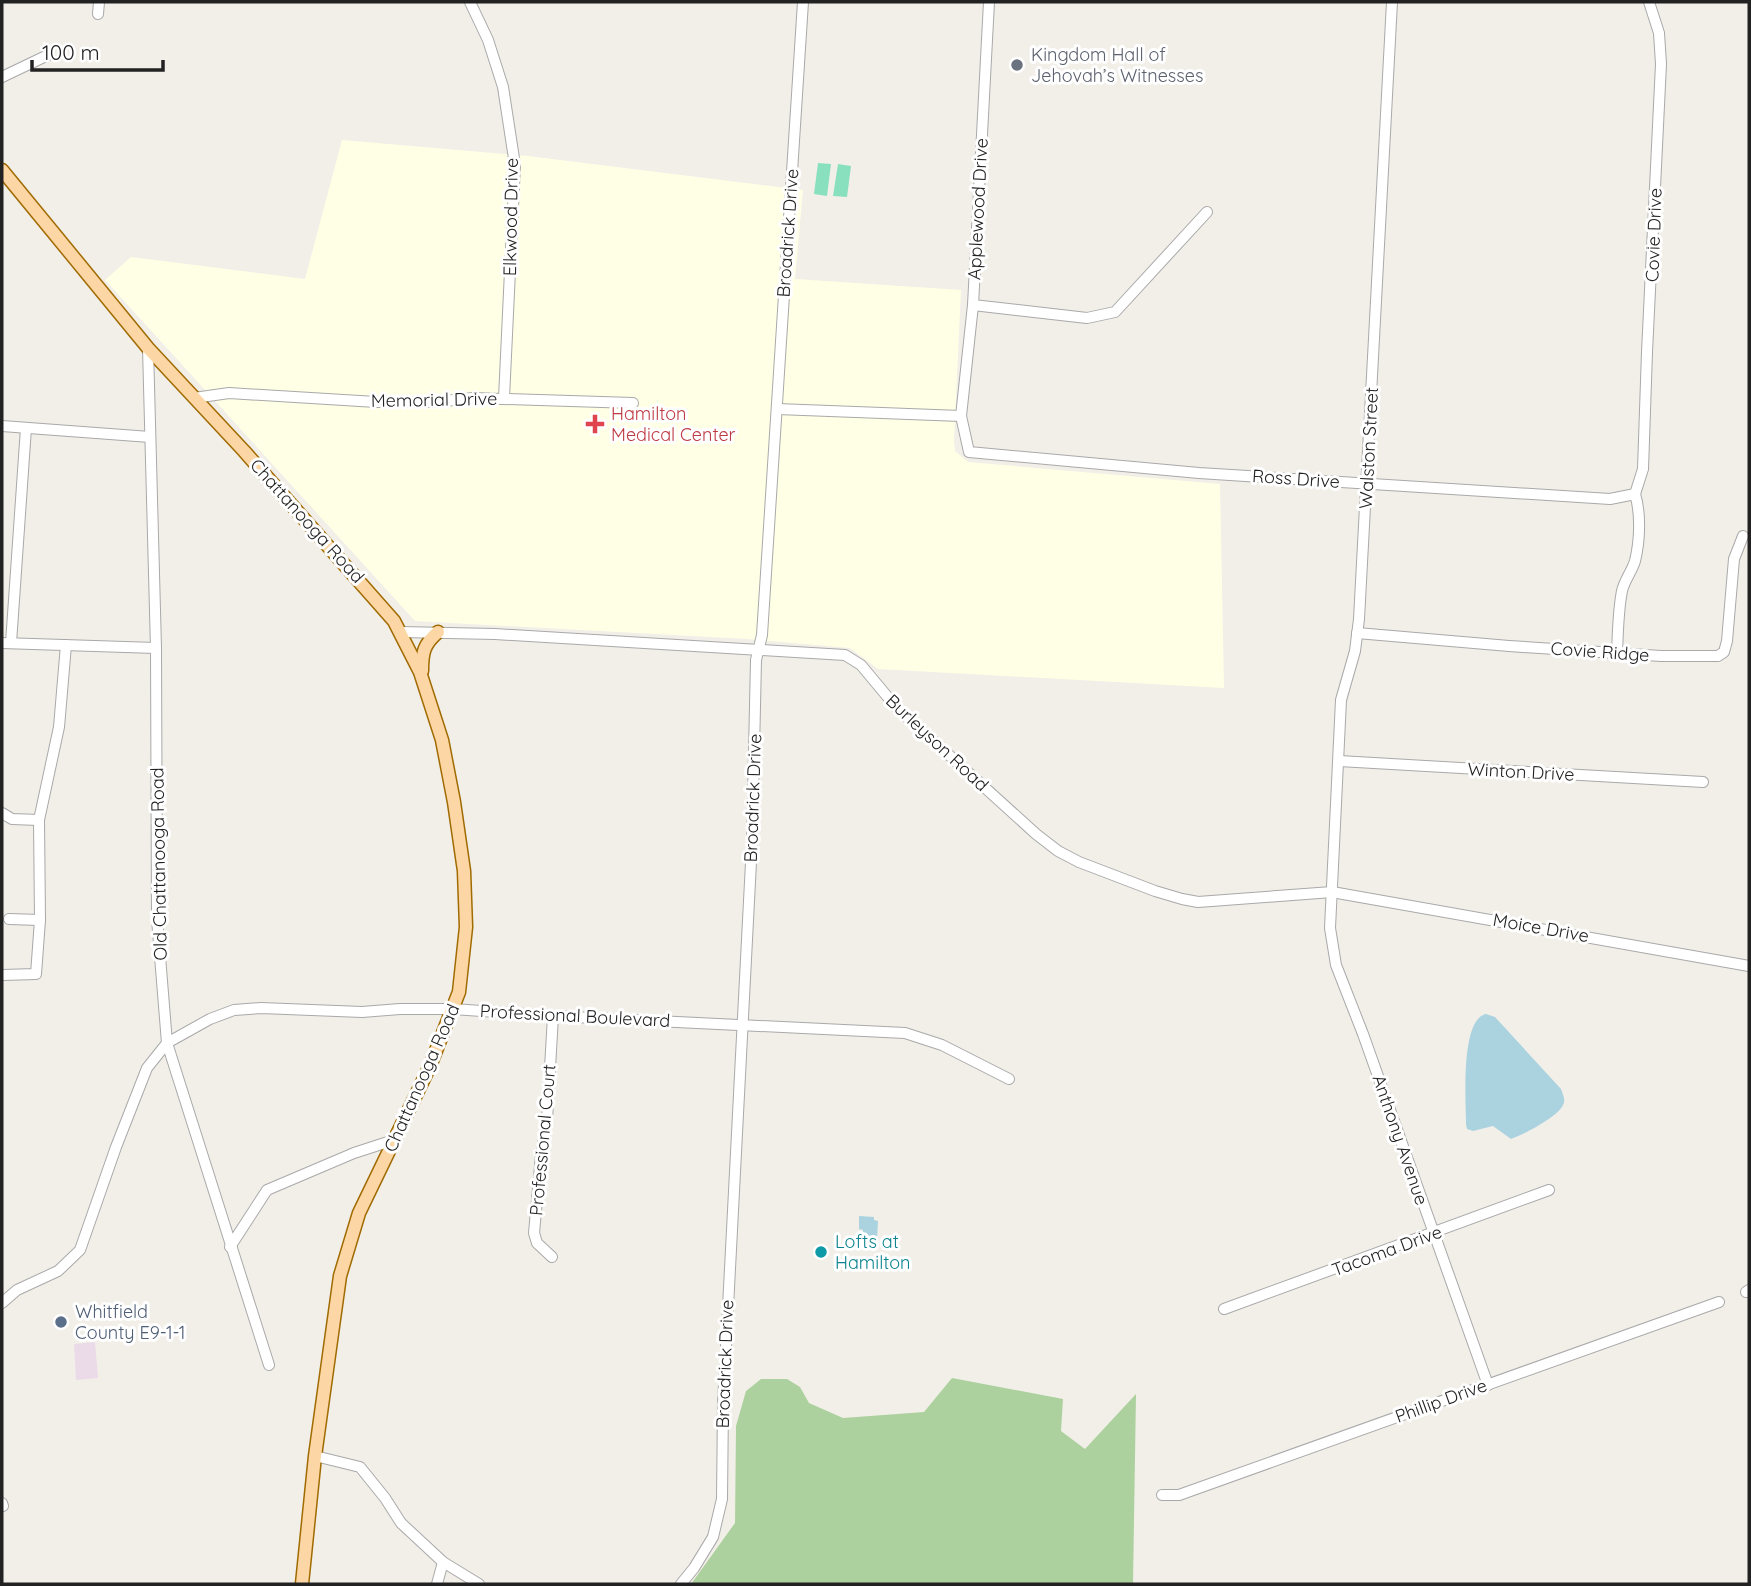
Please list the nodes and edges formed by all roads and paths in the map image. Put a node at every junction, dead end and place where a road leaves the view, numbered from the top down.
1 (99, 2) edge
2 (470, 2) edge
3 (803, 2) edge
4 (989, 2) edge
5 (1392, 2) edge
6 (1650, 2) edge
7 (99, 14) dead end
8 (48, 55) dead end
9 (2, 78) edge
10 (2, 170) edge
11 (1207, 212) dead end
12 (973, 306) junction
13 (148, 348) junction
14 (194, 398) junction
15 (504, 398) junction
16 (633, 403) dead end
17 (777, 409) junction
18 (961, 416) junction
19 (2, 426) edge
20 (26, 428) junction
21 (150, 437) junction
22 (1367, 484) junction
23 (1635, 494) junction
24 (1744, 536) dead end
25 (401, 632) junction
26 (438, 632) junction
27 (1357, 633) junction
28 (6, 643) edge
29 (65, 645) junction
30 (156, 648) junction
31 (758, 650) junction
32 (1617, 653) junction
33 (422, 678) junction
34 (1339, 761) junction
35 (1703, 782) dead end
36 (2, 813) edge
37 (38, 820) junction
38 (1332, 892) junction
39 (9, 919) dead end
40 (40, 920) junction
41 (1749, 966) edge
42 (2, 975) edge
43 (453, 1009) junction
44 (553, 1016) junction
45 (742, 1024) junction
46 (167, 1043) junction
47 (1009, 1079) dead end
48 (394, 1140) junction
49 (1549, 1190) dead end
50 (1433, 1234) junction
51 (230, 1247) junction
52 (552, 1257) dead end
53 (1719, 1302) dead end
54 (2, 1303) edge
55 (1224, 1309) dead end
56 (269, 1365) dead end
57 (1488, 1385) junction
58 (315, 1456) junction
59 (1162, 1495) dead end
60 (443, 1562) junction
61 (302, 1584) edge
62 (437, 1584) edge
63 (479, 1584) edge
64 (681, 1584) edge

1 - 7 street
2 - 15 street, Elkwood Drive
3 - 17 street, Broadrick Drive
4 - 12 street, Applewood Drive
5 - 22 street, Walston Street
6 - 23 street, Covie Drive
8 - 9 street
10 - 13 main road, Chattanooga Road
11 - 12 street
12 - 18 street, Applewood Drive
13 - 14 main road, Chattanooga Road
13 - 21 street, Old Chattanooga Road
14 - 15 street, Memorial Drive
14 - 25 main road, Chattanooga Road
15 - 16 street, Memorial Drive
17 - 18 street
17 - 31 street, Broadrick Drive
18 - 22 street, Ross Drive
19 - 20 street
20 - 21 street
20 - 28 street
21 - 30 street, Old Chattanooga Road
22 - 23 street, Ross Drive
22 - 27 street, Walston Street
23 - 32 street
24 - 32 street, Covie Ridge
25 - 26 street, Burleyson Road
25 - 33 main road, Chattanooga Road
26 - 31 street, Burleyson Road
26 - 33 main road
27 - 32 street, Covie Ridge
27 - 34 street, Walston Street
28 - 29 street
29 - 30 street
29 - 37 street
30 - 46 street, Old Chattanooga Road
31 - 38 street, Burleyson Road
31 - 45 street, Broadrick Drive
33 - 43 main road, Chattanooga Road
34 - 35 street, Winton Drive
34 - 38 street, Walston Street
36 - 37 street
37 - 40 street
38 - 41 street, Moice Drive
38 - 50 street, Anthony Avenue
39 - 40 street
40 - 42 street
43 - 44 street, Professional Boulevard
43 - 46 street, Professional Boulevard
43 - 48 main road, Chattanooga Road
44 - 45 street, Professional Boulevard
44 - 52 street, Professional Court
45 - 47 street, Professional Boulevard
45 - 64 street, Broadrick Drive
46 - 51 street, Old Chattanooga Road
46 - 54 street, Professional Boulevard
48 - 51 street
48 - 58 main road, Chattanooga Road
49 - 50 street, Tacoma Drive
50 - 55 street, Tacoma Drive
50 - 57 street, Anthony Avenue
51 - 56 street, Old Chattanooga Road
53 - 57 street, Phillip Drive
57 - 59 street, Phillip Drive
58 - 60 street
58 - 61 main road, Chattanooga Road
60 - 62 street
60 - 63 street

